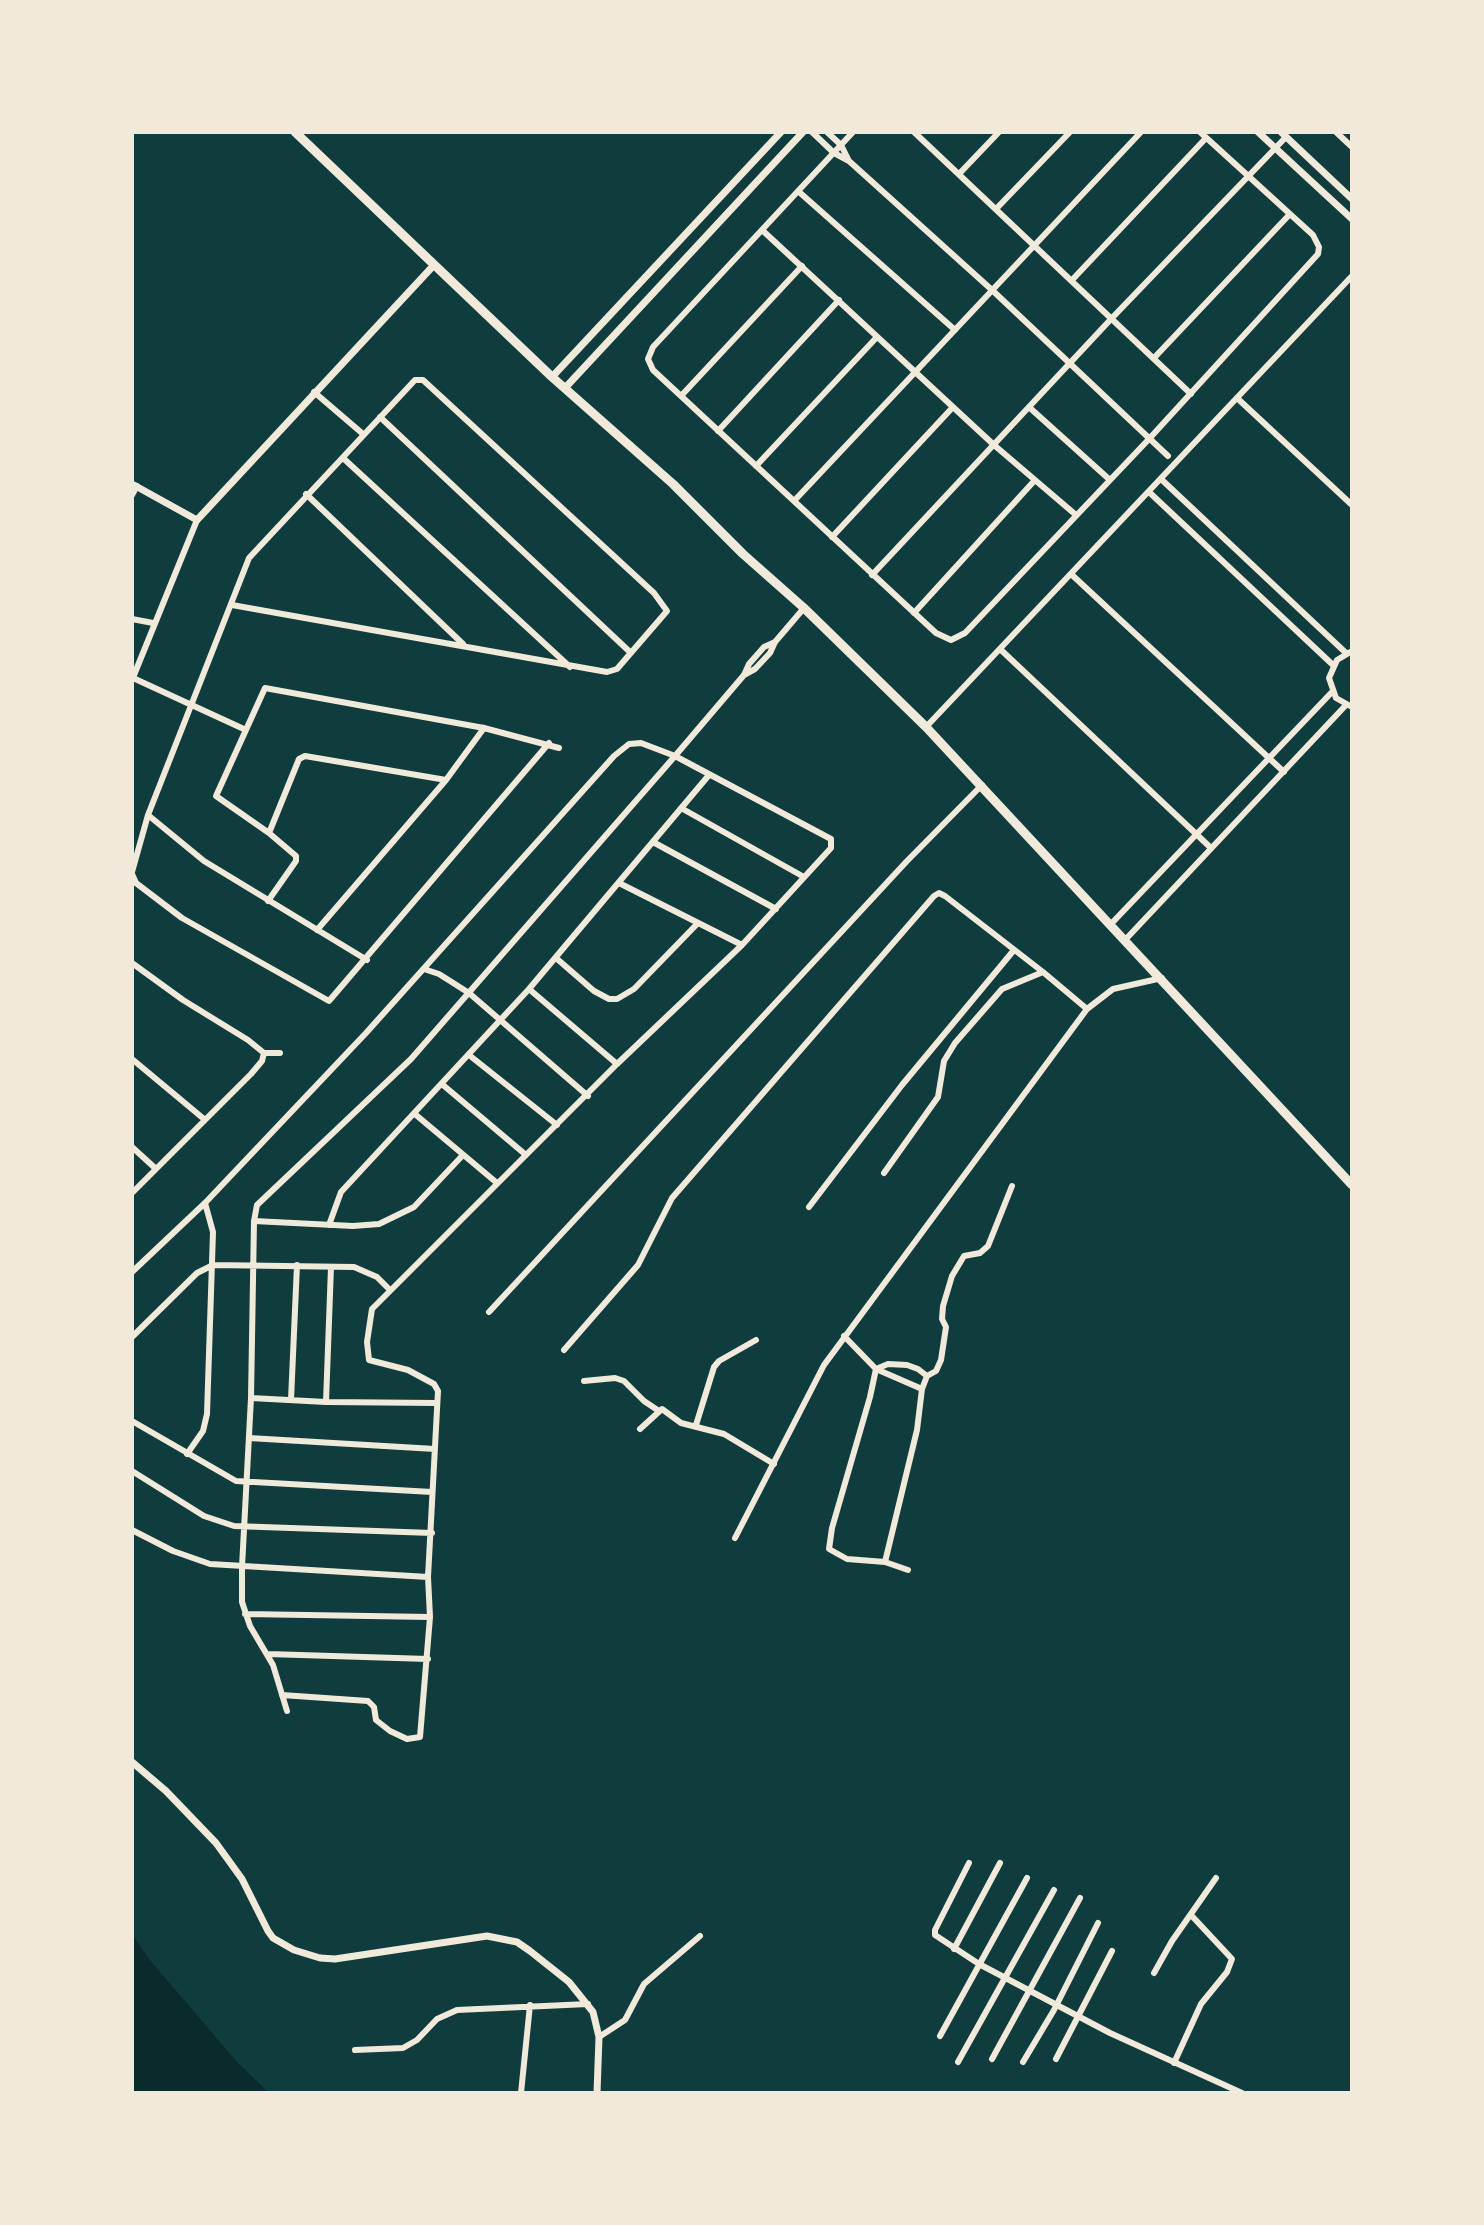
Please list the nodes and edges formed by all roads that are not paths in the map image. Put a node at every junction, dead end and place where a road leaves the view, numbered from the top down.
1 (295, 132) edge
2 (781, 132) edge
3 (803, 132) edge
4 (812, 132) edge
5 (827, 132) edge
6 (853, 132) edge
7 (914, 132) edge
8 (926, 132) edge
9 (999, 132) edge
10 (1070, 132) edge
11 (1141, 132) edge
12 (1200, 132) edge
13 (1258, 132) edge
14 (1336, 132) edge
15 (1283, 134) edge
16 (920, 138) junction
17 (1206, 138) junction
18 (841, 145) junction
19 (1352, 147) edge
20 (1275, 148) junction
21 (834, 153) junction
22 (849, 161) junction
23 (959, 174) junction
24 (1248, 177) junction
25 (798, 191) junction
26 (1352, 199) edge
27 (996, 209) junction
28 (1290, 214) junction
29 (1352, 219) edge
30 (762, 230) junction
31 (1036, 245) junction
32 (434, 265) junction
33 (802, 266) junction
34 (1352, 276) edge
35 (1073, 279) junction
36 (992, 290) junction
37 (839, 300) junction
38 (1112, 318) junction
39 (955, 330) junction
40 (877, 337) junction
41 (1154, 358) junction
42 (1069, 365) junction
43 (916, 372) junction
44 (552, 377) junction
45 (565, 388) junction
46 (314, 392) junction
47 (1191, 394) junction
48 (681, 396) junction
49 (1237, 398) junction
50 (953, 407) junction
51 (1030, 408) junction
52 (380, 417) junction
53 (718, 431) junction
54 (363, 434) junction
55 (1149, 439) junction
56 (994, 445) junction
57 (1168, 456) dead end
58 (343, 458) junction
59 (756, 466) junction
60 (1161, 479) junction
61 (1035, 480) junction
62 (1110, 480) junction
63 (134, 485) edge
64 (1149, 492) junction
65 (306, 494) junction
66 (132, 495) edge
67 (794, 501) junction
68 (1352, 505) edge
69 (1076, 515) junction
70 (197, 520) junction
71 (832, 537) junction
72 (1071, 574) junction
73 (872, 575) junction
74 (232, 605) junction
75 (804, 608) junction
76 (914, 613) junction
77 (132, 619) edge
78 (153, 623) junction
79 (464, 645) junction
80 (1000, 649) junction
81 (1349, 652) edge
82 (631, 653) junction
83 (1333, 665) junction
84 (570, 667) junction
85 (132, 679) edge
86 (1332, 692) junction
87 (192, 703) junction
88 (1349, 706) edge
89 (926, 727) junction
90 (484, 728) junction
91 (246, 730) junction
92 (549, 743) junction
93 (559, 748) dead end
94 (675, 756) junction
95 (1269, 759) junction
96 (1284, 772) junction
97 (709, 775) junction
98 (446, 780) junction
99 (982, 785) junction
100 (681, 808) junction
101 (148, 815) junction
102 (269, 833) junction
103 (1197, 834) junction
104 (653, 842) junction
105 (1211, 848) junction
106 (132, 873) edge
107 (804, 877) junction
108 (619, 883) junction
109 (268, 901) junction
110 (776, 909) junction
111 (698, 923) junction
112 (1111, 924) junction
113 (317, 930) junction
114 (1126, 939) junction
115 (742, 945) junction
116 (1014, 950) junction
117 (556, 958) junction
118 (367, 960) junction
119 (132, 963) edge
120 (424, 969) junction
121 (1043, 972) junction
122 (1162, 978) junction
123 (529, 989) junction
124 (469, 993) junction
125 (1087, 1009) junction
126 (501, 1021) junction
127 (264, 1053) junction
128 (280, 1053) dead end
129 (469, 1055) junction
130 (132, 1059) edge
131 (617, 1064) junction
132 (443, 1085) junction
133 (588, 1096) junction
134 (416, 1115) junction
135 (204, 1119) junction
136 (557, 1125) junction
137 (132, 1147) edge
138 (526, 1155) junction
139 (462, 1156) junction
140 (155, 1168) junction
141 (884, 1173) dead end
142 (497, 1183) junction
143 (1352, 1185) edge
144 (1012, 1186) dead end
145 (132, 1193) edge
146 (205, 1203) junction
147 (809, 1207) dead end
148 (254, 1221) junction
149 (329, 1225) junction
150 (254, 1264) junction
151 (213, 1265) junction
152 (297, 1265) junction
153 (331, 1267) junction
154 (132, 1272) edge
155 (390, 1290) junction
156 (489, 1312) dead end
157 (844, 1336) junction
158 (132, 1337) edge
159 (756, 1340) dead end
160 (564, 1350) dead end
161 (876, 1369) junction
162 (927, 1376) junction
163 (584, 1381) dead end
164 (922, 1389) junction
165 (251, 1398) junction
166 (291, 1400) junction
167 (326, 1402) junction
168 (436, 1403) junction
169 (659, 1411) junction
170 (132, 1421) edge
171 (696, 1425) junction
172 (640, 1429) dead end
173 (249, 1438) junction
174 (435, 1449) junction
175 (187, 1454) junction
176 (774, 1464) junction
177 (132, 1471) edge
178 (246, 1482) junction
179 (432, 1492) junction
180 (244, 1526) junction
181 (132, 1530) edge
182 (432, 1533) junction
183 (735, 1538) dead end
184 (885, 1562) junction
185 (242, 1567) junction
186 (908, 1570) dead end
187 (428, 1577) junction
188 (245, 1614) junction
189 (430, 1617) junction
190 (268, 1654) junction
191 (428, 1659) junction
192 (282, 1695) junction
193 (287, 1711) dead end
194 (132, 1762) edge
195 (969, 1863) dead end
196 (1000, 1863) dead end
197 (1027, 1878) dead end
198 (1216, 1878) dead end
199 (1054, 1890) dead end
200 (1080, 1898) dead end
201 (1191, 1915) junction
202 (1098, 1923) dead end
203 (700, 1936) dead end
204 (954, 1949) junction
205 (1112, 1951) dead end
206 (979, 1964) junction
207 (1154, 1973) dead end
208 (1005, 1977) junction
209 (1030, 1990) junction
210 (588, 2004) junction
211 (1057, 2004) junction
212 (530, 2005) junction
213 (1079, 2016) junction
214 (940, 2036) dead end
215 (599, 2037) junction
216 (355, 2050) dead end
217 (992, 2059) dead end
218 (1056, 2059) dead end
219 (958, 2062) dead end
220 (1023, 2062) dead end
221 (1174, 2063) junction
222 (521, 2093) edge
223 (597, 2093) edge
224 (1242, 2093) edge

1 - 32 main road
2 - 44 street
3 - 45 street
4 - 21 street
5 - 18 street
6 - 18 street
7 - 16 street
8 - 16 street
9 - 23 street
10 - 27 street
11 - 31 street
12 - 17 street
13 - 20 street
14 - 19 street
15 - 20 street
15 - 26 street
16 - 23 street
17 - 24 street
17 - 35 street
18 - 21 street
18 - 22 street
20 - 24 street
20 - 29 street
21 - 22 street
21 - 25 street
22 - 36 street
23 - 27 street
24 - 28 street
24 - 38 street
25 - 30 street
25 - 39 street
27 - 31 street
28 - 41 street
28 - 47 street
30 - 33 street
30 - 48 street
31 - 35 street
31 - 36 street
32 - 44 main road
32 - 46 street
33 - 37 street
33 - 48 street
34 - 49 street
35 - 38 street
36 - 39 street
36 - 42 street
37 - 40 street
37 - 53 street
38 - 41 street
38 - 42 street
39 - 43 street
40 - 43 street
40 - 59 street
41 - 47 street
42 - 51 street
42 - 55 street
43 - 50 street
43 - 67 street
44 - 45 main road
45 - 75 main road
46 - 54 street
46 - 70 street
47 - 55 street
48 - 53 street
49 - 60 street
49 - 68 street
50 - 56 street
50 - 71 street
51 - 56 street
51 - 62 street
52 - 54 street
52 - 82 street
52 - 82 street
53 - 59 street
54 - 58 street
55 - 57 street
55 - 62 street
56 - 61 street
56 - 73 street
58 - 65 street
58 - 84 street
59 - 67 street
60 - 64 street
60 - 81 street
61 - 69 street
61 - 76 street
62 - 69 street
63 - 66 street
63 - 70 street
64 - 72 street
64 - 83 street
65 - 74 street
65 - 79 street
67 - 71 street
69 - 76 street
70 - 78 street
71 - 73 street
72 - 80 street
72 - 95 street
73 - 76 street
74 - 79 street
74 - 87 street
75 - 89 main road
75 - 94 street
77 - 78 street
78 - 85 street
79 - 84 street
80 - 89 street
80 - 103 street
81 - 83 street
82 - 84 street
83 - 86 street
85 - 87 street
86 - 88 street
86 - 95 street
87 - 91 street
87 - 101 street
88 - 96 street
89 - 99 main road
90 - 91 street
90 - 92 street
90 - 98 street
91 - 102 street
92 - 93 street
92 - 118 street
94 - 97 street
94 - 120 street
94 - 124 street
95 - 96 street
95 - 103 street
96 - 105 street
97 - 100 street
97 - 107 street
98 - 102 street
98 - 113 street
99 - 112 main road
99 - 156 street
100 - 104 street
100 - 107 street
101 - 106 street
101 - 109 street
102 - 109 street
103 - 105 street
103 - 112 street
104 - 108 street
104 - 110 street
105 - 114 street
106 - 118 street
107 - 110 street
108 - 111 street
108 - 117 street
109 - 113 street
110 - 115 street
111 - 115 street
111 - 117 street
112 - 114 main road
113 - 118 street
114 - 122 main road
115 - 131 street
116 - 121 street
116 - 147 street
116 - 160 street
117 - 123 street
119 - 127 street
120 - 124 street
120 - 146 street
121 - 125 street
121 - 141 street
122 - 125 street
122 - 143 main road
123 - 126 street
123 - 131 street
124 - 126 street
124 - 148 street
125 - 157 street
126 - 129 street
126 - 133 street
127 - 128 street
127 - 135 street
129 - 132 street
129 - 136 street
130 - 135 street
131 - 133 street
132 - 134 street
132 - 138 street
133 - 136 street
134 - 139 street
134 - 149 street
135 - 140 street
136 - 138 street
137 - 140 street
138 - 142 street
139 - 142 street
139 - 149 street
140 - 145 street
142 - 155 street
144 - 162 street
146 - 151 street
146 - 154 street
148 - 149 street
148 - 150 street
150 - 151 street
150 - 152 street
150 - 165 street
151 - 158 street
151 - 175 street
152 - 153 street
152 - 166 street
153 - 155 street
153 - 167 street
155 - 168 street
157 - 161 street
157 - 176 street
159 - 171 street
161 - 162 street
161 - 164 street
161 - 184 street
162 - 164 street
163 - 169 street
164 - 184 street
165 - 166 street
165 - 173 street
166 - 167 street
167 - 168 street
168 - 174 street
169 - 171 street
169 - 172 street
170 - 175 street
171 - 176 street
173 - 174 street
173 - 178 street
174 - 179 street
175 - 178 street
176 - 183 street
177 - 180 street
178 - 179 street
178 - 180 street
179 - 182 street
180 - 182 street
180 - 185 street
181 - 185 street
182 - 187 street
184 - 186 street
185 - 187 street
185 - 188 street
187 - 189 street
188 - 189 street
188 - 190 street
189 - 191 street
190 - 191 street
190 - 192 street
191 - 192 street
192 - 193 street
194 - 210 street
195 - 204 street
196 - 204 street
197 - 206 street
198 - 201 street
199 - 208 street
200 - 209 street
201 - 207 street
201 - 221 street
202 - 211 street
203 - 215 street
204 - 206 street
205 - 213 street
206 - 208 street
206 - 214 street
208 - 209 street
208 - 219 street
209 - 211 street
209 - 217 street
210 - 212 street
210 - 215 street
211 - 213 street
211 - 220 street
212 - 216 street
212 - 222 street
213 - 218 street
213 - 221 street
215 - 223 street
221 - 224 street

